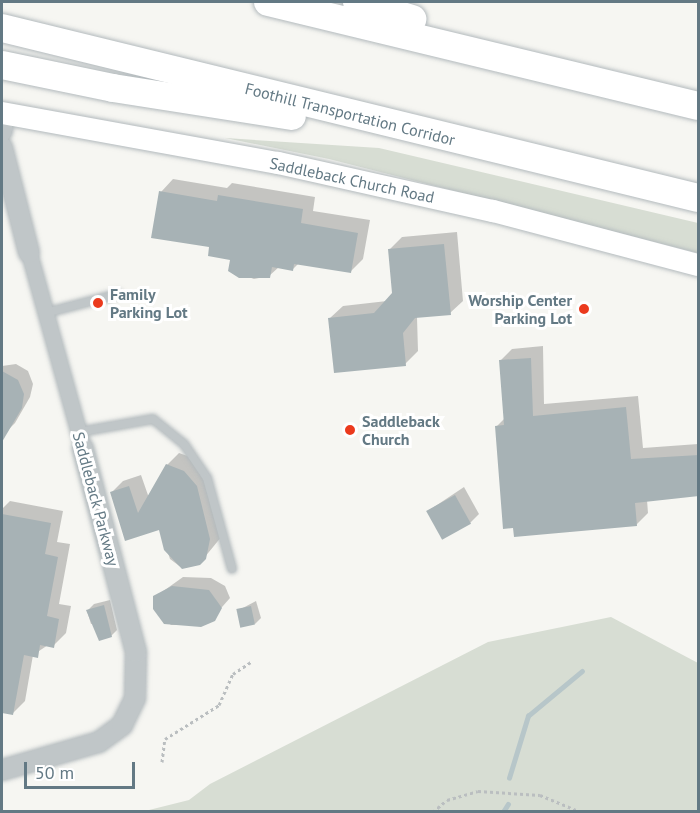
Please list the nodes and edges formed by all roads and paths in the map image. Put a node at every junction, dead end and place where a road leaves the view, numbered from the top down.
1 (268, 2) edge
2 (357, 2) edge
3 (2, 28) edge
4 (2, 65) edge
5 (688, 104) edge
6 (2, 117) edge
7 (2, 147) edge
8 (488, 147) junction
9 (699, 198) edge
10 (29, 253) joint
11 (699, 265) edge
12 (118, 294) dead end
13 (45, 313) junction
14 (81, 440) junction
15 (232, 569) dead end
16 (251, 662) dead end
17 (162, 762) dead end
18 (2, 770) edge
19 (433, 812) edge
20 (581, 812) edge

1 - 5 highway
2 - 5 highway
3 - 8 highway, Foothill Transportation Corridor
4 - 8 highway
6 - 11 main road, Saddleback Church Road
7 - 10 street, Saddleback Parkway
8 - 9 highway, Foothill Transportation Corridor
10 - 13 street, Saddleback Parkway
12 - 13 lane
13 - 14 street, Saddleback Parkway
14 - 15 lane
14 - 18 street, Saddleback Parkway
16 - 17 path
19 - 20 path

